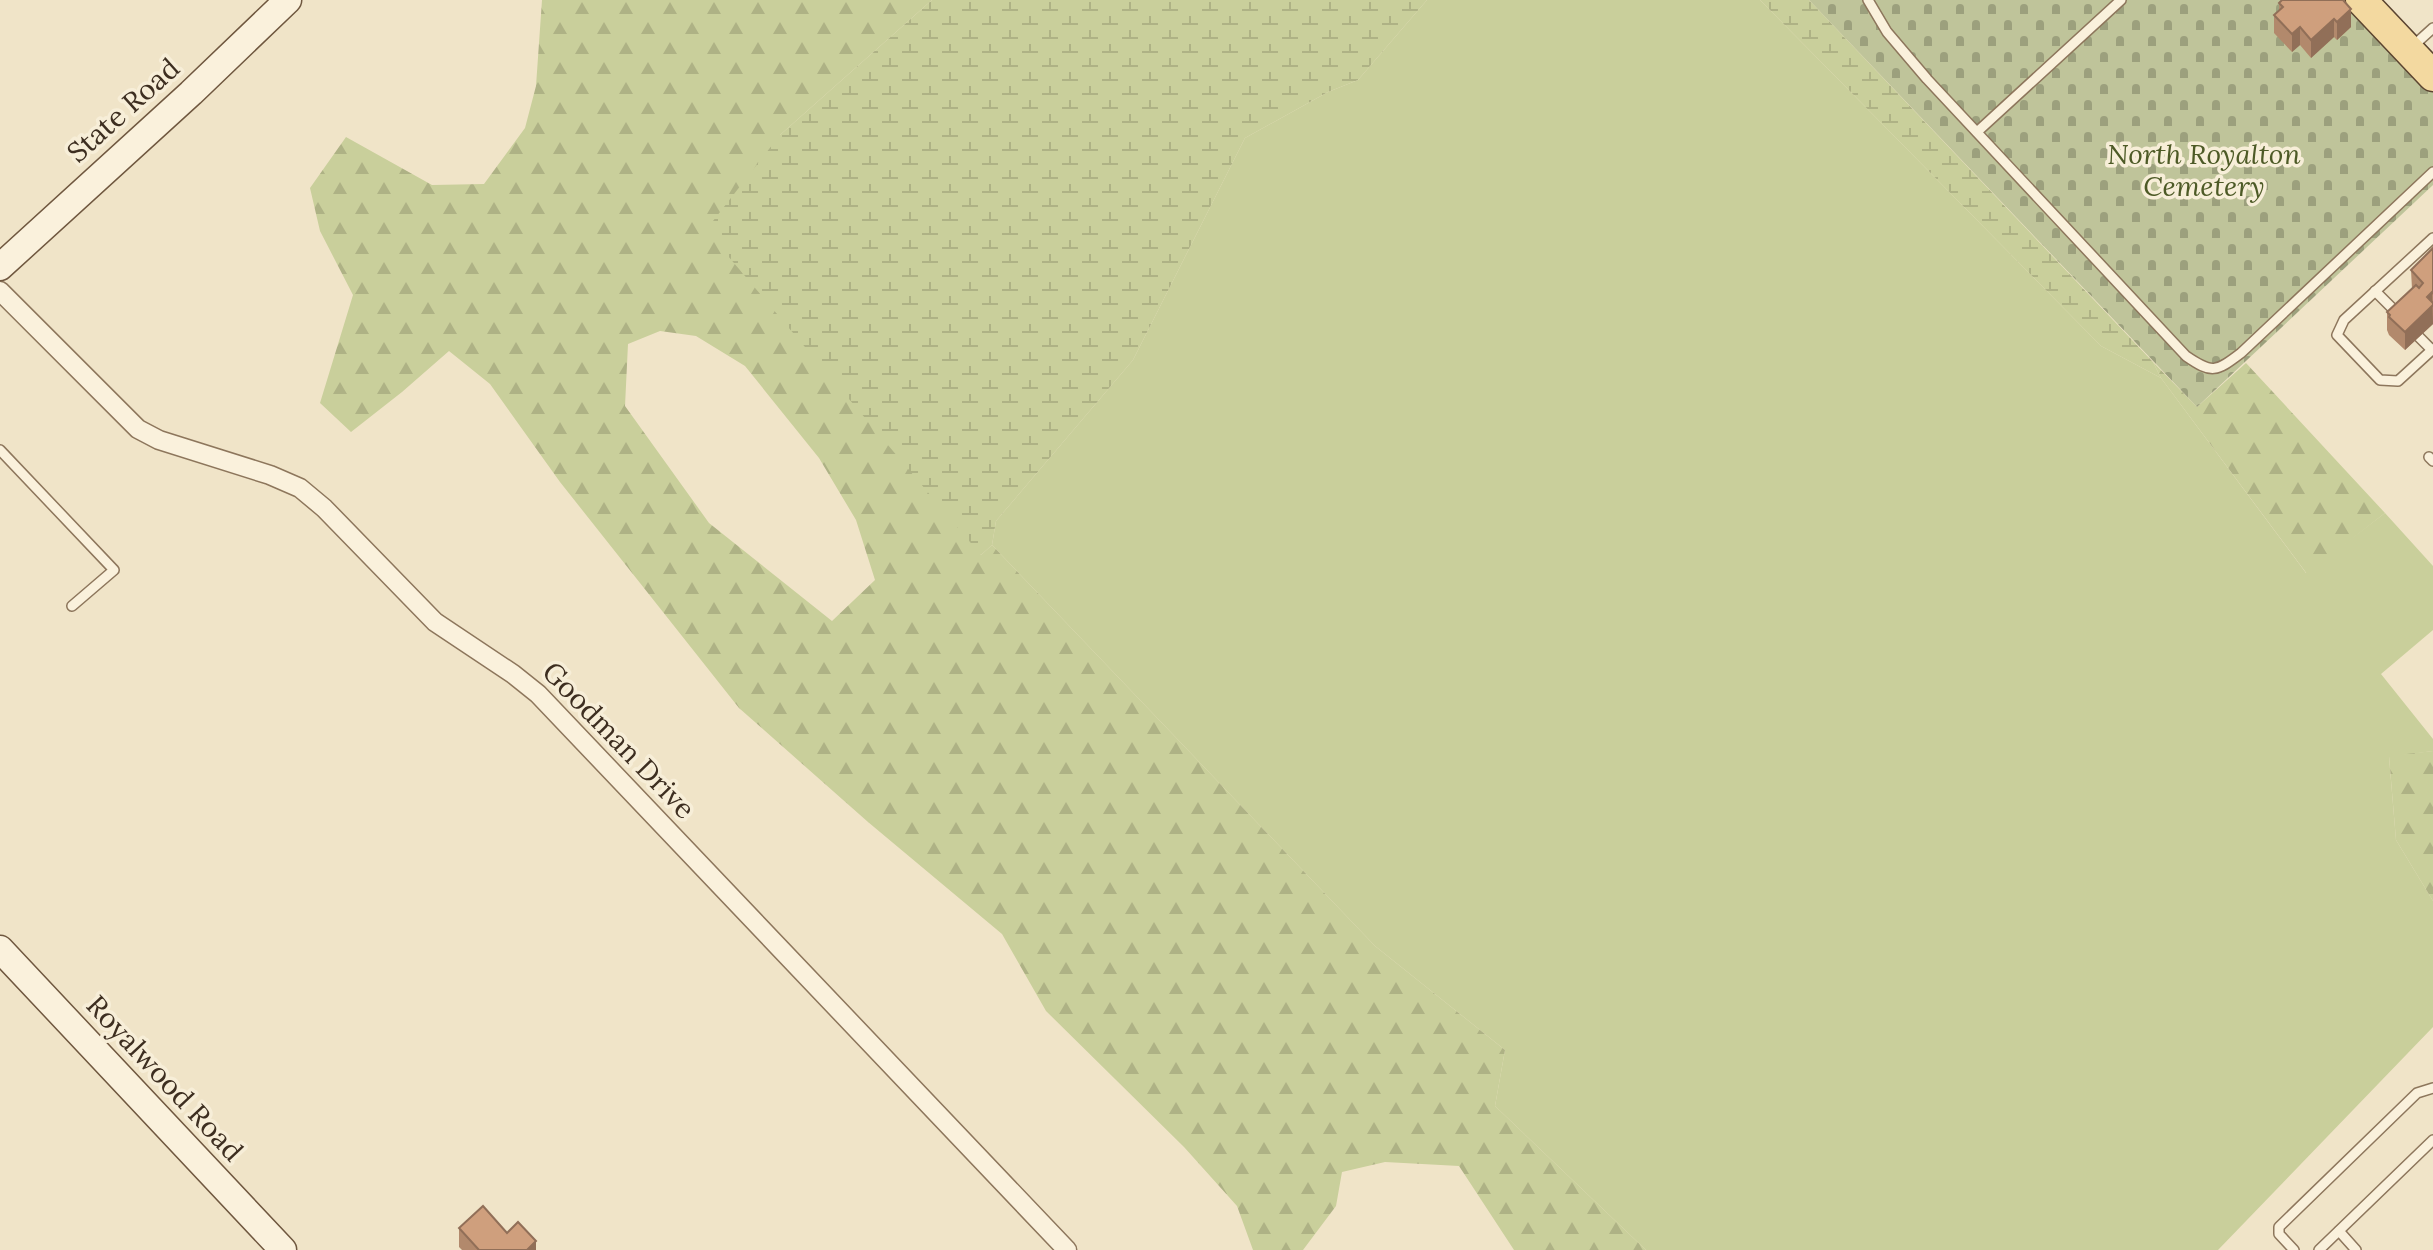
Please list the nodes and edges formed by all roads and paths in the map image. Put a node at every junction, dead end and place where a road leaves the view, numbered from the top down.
1 (288, 0) edge
2 (1868, 0) edge
3 (2121, 0) edge
4 (2361, 0) edge
5 (2433, 28) edge
6 (2409, 50) junction
7 (2433, 75) edge
8 (1977, 132) junction
9 (2433, 172) edge
10 (2433, 238) edge
11 (0, 267) edge
12 (0, 291) edge
13 (2375, 291) junction
14 (2401, 317) edge
15 (2419, 337) edge
16 (2432, 349) edge
17 (0, 450) edge
18 (72, 606) dead end
19 (0, 949) edge
20 (2433, 1088) edge
21 (2433, 1140) edge
22 (2339, 1231) junction
23 (283, 1250) edge
24 (1067, 1250) edge
25 (2294, 1250) edge
26 (2319, 1250) edge
27 (2356, 1250) edge

1 - 11 street, State Road
2 - 8 lane
3 - 8 lane
4 - 6 main road
5 - 6 lane
6 - 7 main road
8 - 9 lane
10 - 13 lane
12 - 24 street, Goodman Drive
13 - 14 lane
13 - 16 lane
15 - 16 lane
17 - 18 lane
19 - 23 street, Royalwood Road
20 - 25 lane
21 - 22 lane
22 - 26 lane
22 - 27 lane

